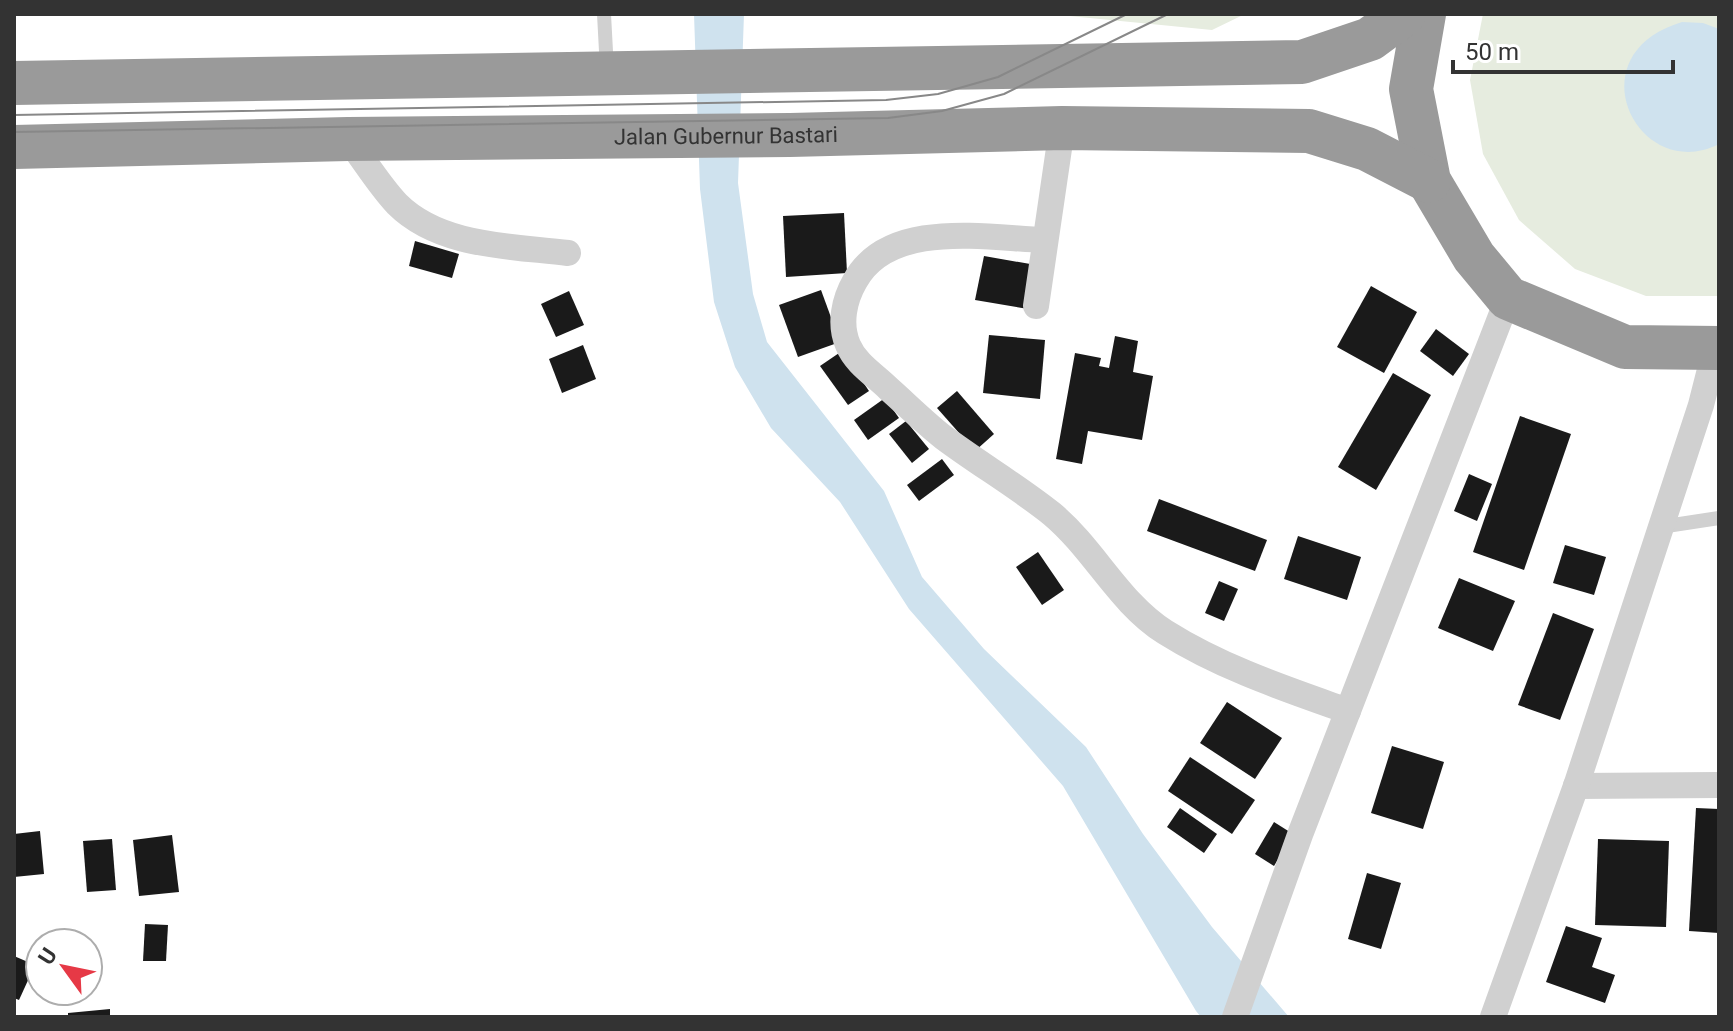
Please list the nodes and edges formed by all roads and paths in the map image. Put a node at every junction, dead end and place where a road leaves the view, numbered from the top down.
1 (604, 14) edge
2 (1404, 14) edge
3 (1424, 14) edge
4 (607, 74) junction
5 (14, 83) edge
6 (1062, 128) junction
7 (348, 139) junction
8 (14, 147) edge
9 (1429, 181) junction
10 (1045, 240) junction
11 (568, 253) dead end
12 (1508, 298) junction
13 (1036, 306) dead end
14 (1717, 349) edge
15 (1719, 518) edge
16 (1660, 527) junction
17 (1348, 711) junction
18 (1719, 785) edge
19 (1576, 786) junction
20 (1235, 1017) edge
21 (1493, 1017) edge

1 - 4 lane
2 - 4 highway
3 - 9 highway
4 - 5 highway
6 - 7 highway, Jalan Gubernur Bastari
6 - 9 highway, Jalan Gubernur Bastari
6 - 10 street
7 - 8 highway, Jalan Gubernur Bastari
7 - 11 street
9 - 12 highway
10 - 13 street
10 - 17 street
12 - 14 highway
12 - 17 street
14 - 16 street
15 - 16 lane
16 - 19 street
17 - 20 street
18 - 19 street
19 - 21 street

